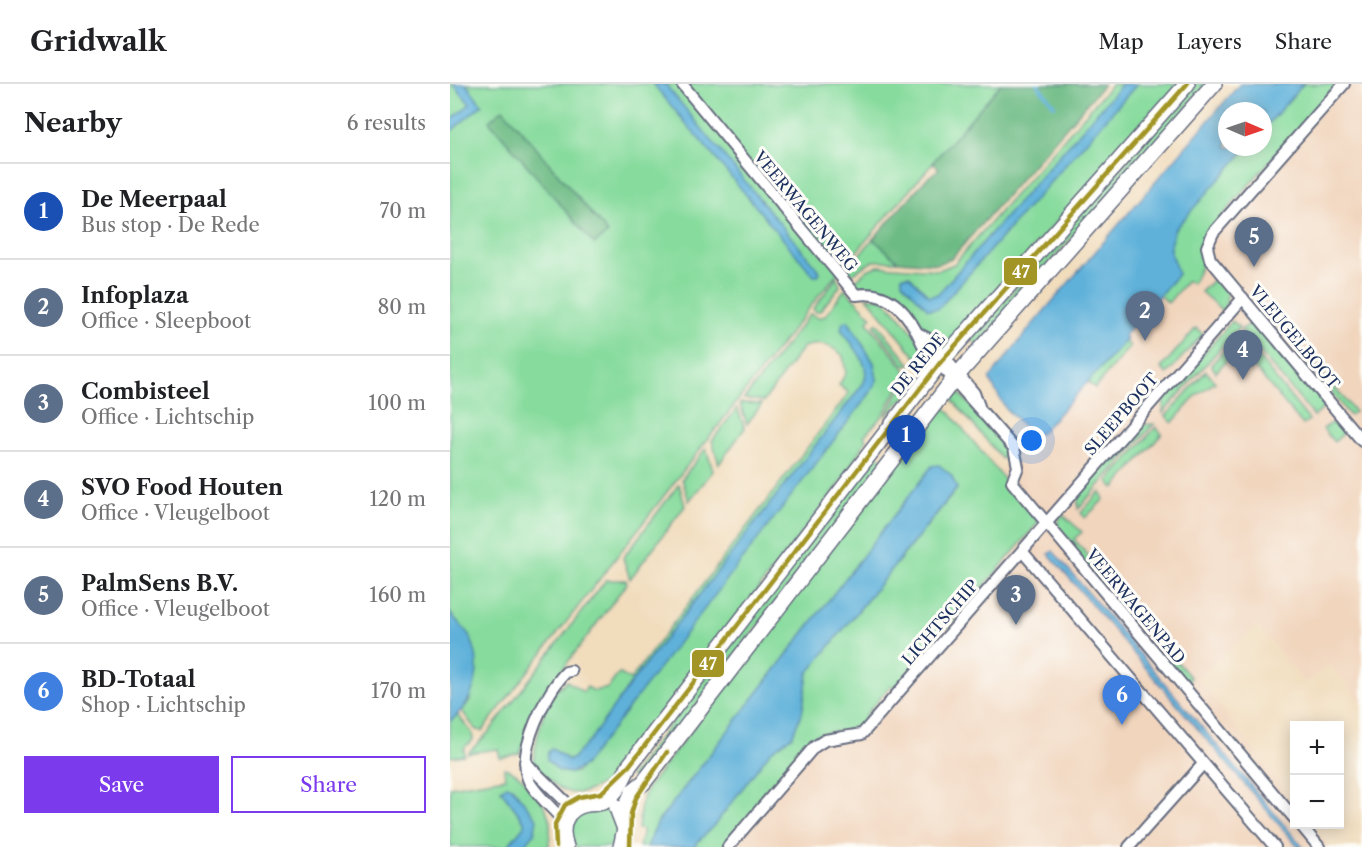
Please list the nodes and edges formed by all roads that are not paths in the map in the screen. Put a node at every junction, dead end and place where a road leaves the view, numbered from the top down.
1 (682, 84) edge
2 (1186, 84) edge
3 (1214, 84) edge
4 (1344, 84) edge
5 (1243, 298) junction
6 (942, 361) junction
7 (955, 377) junction
8 (1362, 441) edge
9 (1046, 523) junction
10 (1022, 551) junction
11 (571, 671) dead end
12 (1203, 764) junction
13 (602, 798) junction
14 (563, 813) junction
15 (1290, 813) edge
16 (627, 815) junction
17 (1303, 829) edge
18 (563, 846) edge
19 (621, 847) edge
20 (630, 847) edge
21 (729, 847) edge
22 (1129, 847) edge
23 (1275, 847) edge
24 (1319, 847) edge

1 - 6 street, VEERWAGENWEG
2 - 6 main road, DE REDE
3 - 7 main road
4 - 5 street, VLEUGELBOOT
5 - 8 street, VLEUGELBOOT
5 - 9 street, SLEEPBOOT
6 - 7 street, VEERWAGENWEG
6 - 13 main road, DE REDE
7 - 9 street, VEERWAGENPAD
7 - 16 main road
9 - 10 street, SLEEPBOOT
9 - 15 street, VEERWAGENPAD
10 - 12 street
10 - 21 street, LICHTSCHIP
11 - 14 street
12 - 22 street
12 - 23 street
13 - 14 main road
13 - 16 main road
14 - 18 main road
16 - 19 main road
16 - 20 main road
17 - 24 street

